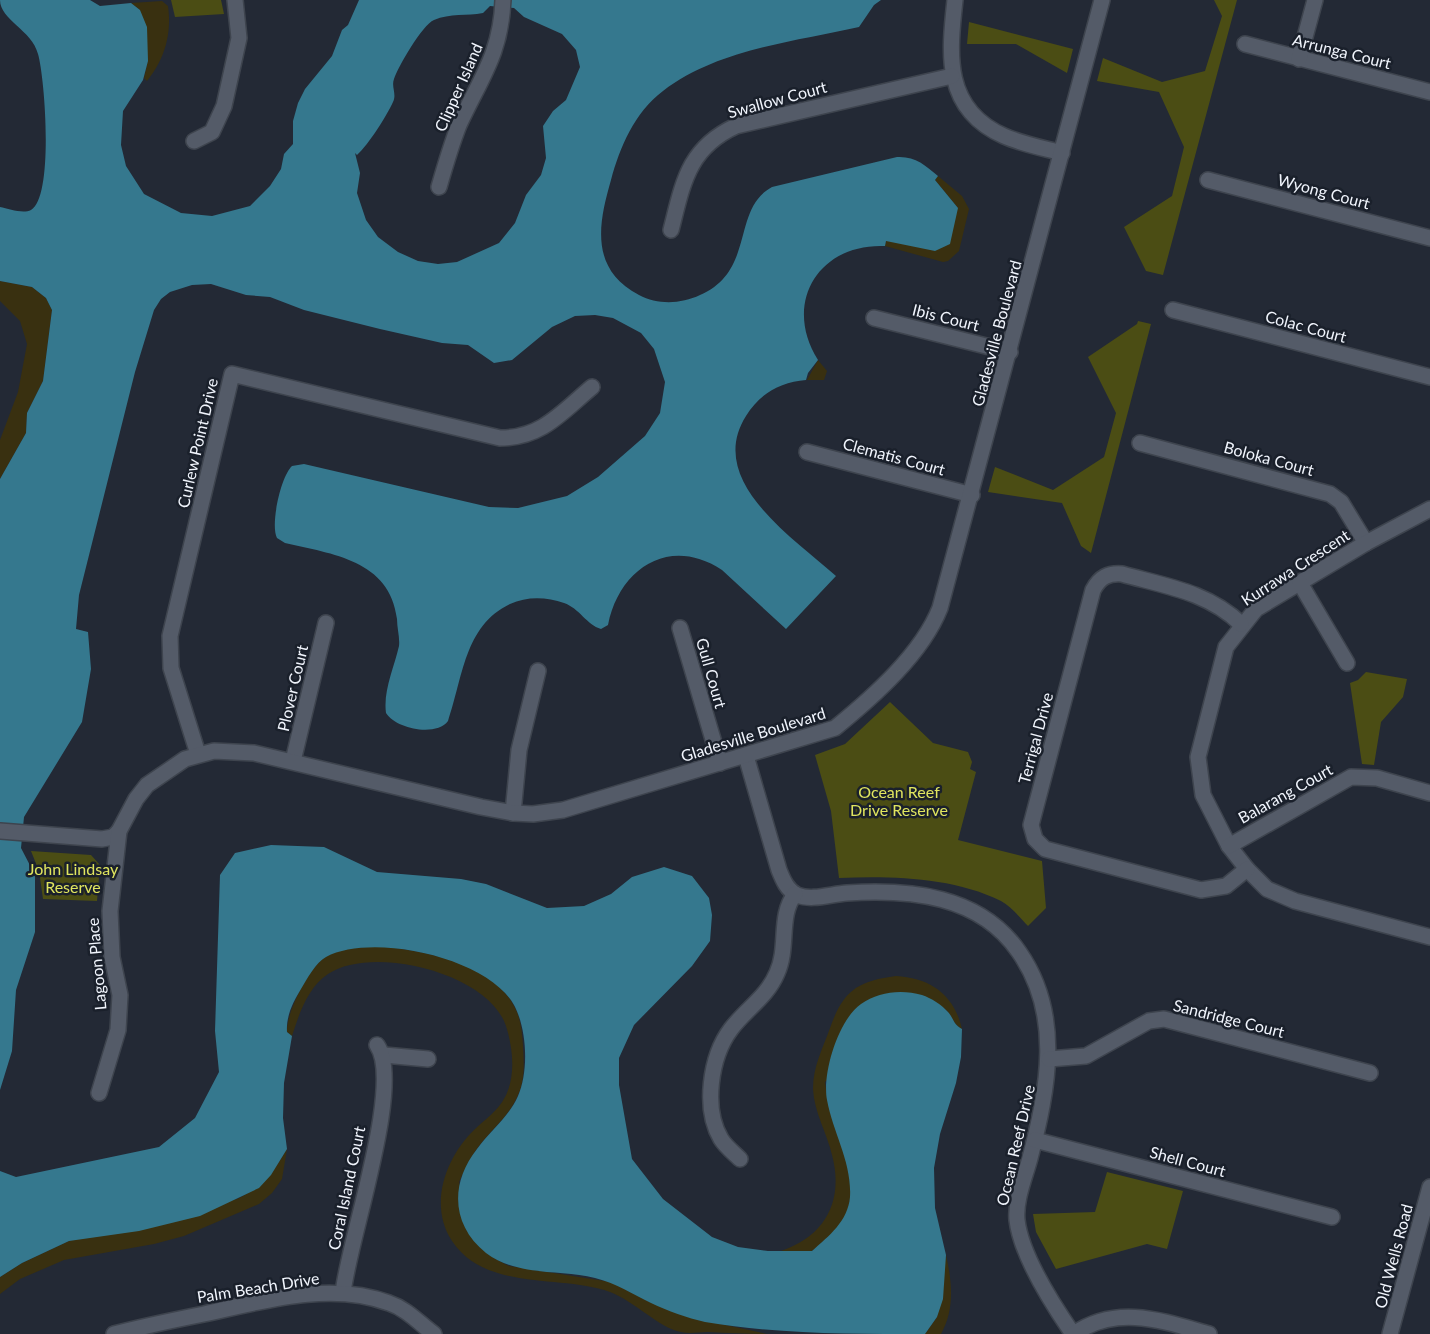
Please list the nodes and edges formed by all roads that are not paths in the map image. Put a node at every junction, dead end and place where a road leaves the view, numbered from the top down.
1 (236, 0) edge
2 (956, 0) edge
3 (1102, 0) edge
4 (1315, 0) edge
5 (502, 4) edge
6 (1245, 44) dead end
7 (1299, 59) junction
8 (952, 76) junction
9 (1430, 92) edge
10 (194, 141) dead end
11 (1062, 153) junction
12 (1208, 180) dead end
13 (439, 187) dead end
14 (671, 230) dead end
15 (1430, 238) edge
16 (1173, 310) dead end
17 (874, 318) dead end
18 (1010, 352) junction
19 (1430, 377) edge
20 (592, 387) dead end
21 (1140, 443) dead end
22 (807, 452) dead end
23 (972, 495) junction
24 (1430, 509) edge
25 (1366, 543) junction
26 (1300, 583) junction
27 (326, 623) dead end
28 (1241, 624) junction
29 (680, 628) dead end
30 (1347, 663) dead end
31 (538, 671) dead end
32 (198, 753) junction
33 (746, 756) junction
34 (293, 761) junction
35 (720, 763) junction
36 (1430, 793) edge
37 (513, 813) junction
38 (0, 831) edge
39 (119, 831) junction
40 (1229, 846) junction
41 (1247, 869) junction
42 (795, 894) junction
43 (1430, 937) edge
44 (428, 1059) dead end
45 (1049, 1059) junction
46 (1370, 1073) dead end
47 (99, 1093) dead end
48 (1035, 1140) junction
49 (740, 1159) dead end
50 (1430, 1187) edge
51 (1332, 1217) dead end
52 (343, 1293) junction
53 (114, 1334) edge
54 (434, 1334) edge
55 (1073, 1334) edge
56 (1209, 1334) edge
57 (1390, 1334) edge

1 - 10 street
2 - 8 street
3 - 11 street, Gladesville Boulevard
4 - 7 street
5 - 13 street, Clipper Island
6 - 7 street, Arrunga Court
7 - 9 street, Arrunga Court
8 - 11 street
8 - 14 street, Swallow Court
11 - 18 street, Gladesville Boulevard
12 - 15 street, Wyong Court
16 - 19 street, Colac Court
17 - 18 street, Ibis Court
18 - 23 street, Gladesville Boulevard
20 - 32 street, Curlew Point Drive
21 - 25 street, Boloka Court
22 - 23 street, Clematis Court
23 - 33 street, Gladesville Boulevard
24 - 25 street, Kurrawa Crescent
25 - 26 street, Kurrawa Crescent
26 - 28 street, Kurrawa Crescent
26 - 30 street
27 - 34 street, Plover Court
28 - 40 street, Kurrawa Crescent
28 - 41 street, Terrigal Drive
29 - 35 street, Gull Court
31 - 37 street
32 - 34 street, Gladesville Boulevard
32 - 39 street, Gladesville Boulevard
33 - 35 street, Gladesville Boulevard
33 - 42 street
34 - 37 street, Gladesville Boulevard
35 - 37 street, Gladesville Boulevard
36 - 40 street, Balarang Court
38 - 39 street
39 - 47 street, Lagoon Place
40 - 41 street, Kurrawa Crescent
41 - 43 street, Kurrawa Crescent
42 - 45 street, Ocean Reef Drive
42 - 49 street
44 - 52 street, Coral Island Court
45 - 46 street, Sandridge Court
45 - 48 street, Ocean Reef Drive
48 - 51 street, Shell Court
48 - 55 street, Ocean Reef Drive
50 - 57 street, Old Wells Road
52 - 53 street, Palm Beach Drive
52 - 54 street, Palm Beach Drive
55 - 56 street

